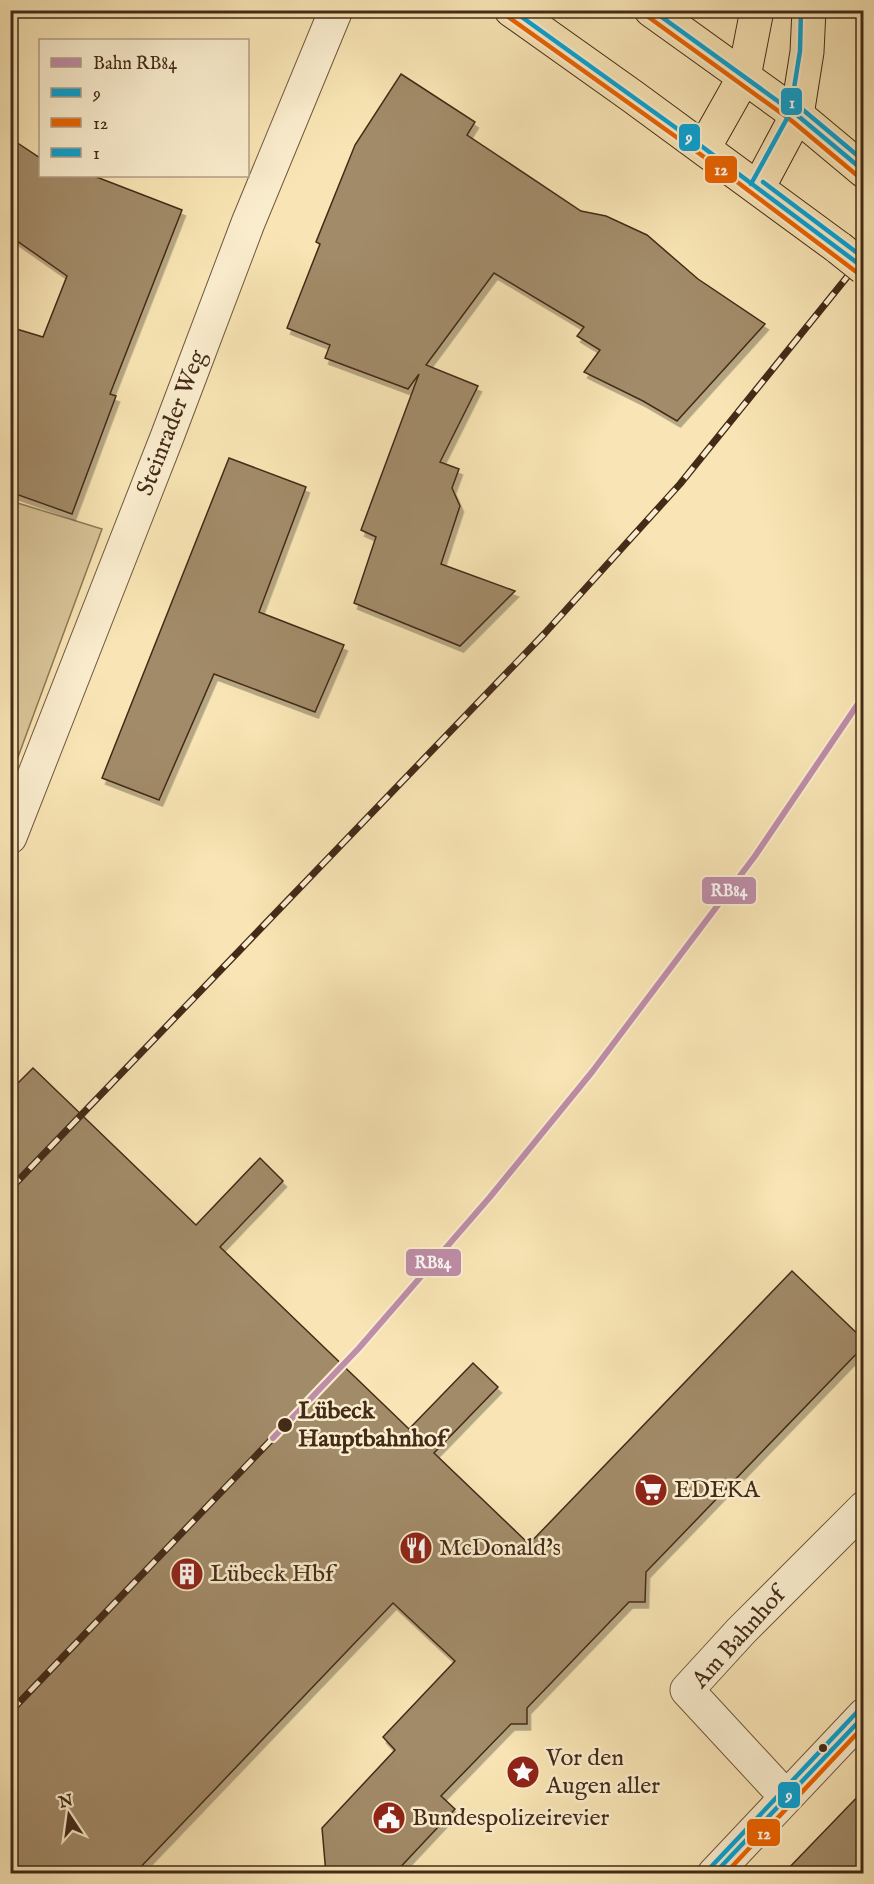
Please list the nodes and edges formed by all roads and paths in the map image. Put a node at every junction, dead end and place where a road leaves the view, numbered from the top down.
1 (336, 10) edge
2 (511, 10) edge
3 (651, 10) edge
4 (757, 10) edge
5 (809, 10) edge
6 (744, 77) junction
7 (797, 115) junction
8 (704, 147) junction
9 (864, 171) edge
10 (758, 188) junction
11 (864, 268) edge
12 (10, 837) edge
13 (864, 1508) edge
14 (864, 1715) edge
15 (786, 1797) junction
16 (714, 1874) edge

1 - 12 street, Steinrader Weg
2 - 8 main road
3 - 6 main road
4 - 6 main road
5 - 7 main road
6 - 7 main road
6 - 8 main road
7 - 9 main road
7 - 10 main road
8 - 10 main road
10 - 11 main road, bridge
13 - 15 street, Am Bahnhof
14 - 15 street
15 - 16 street

